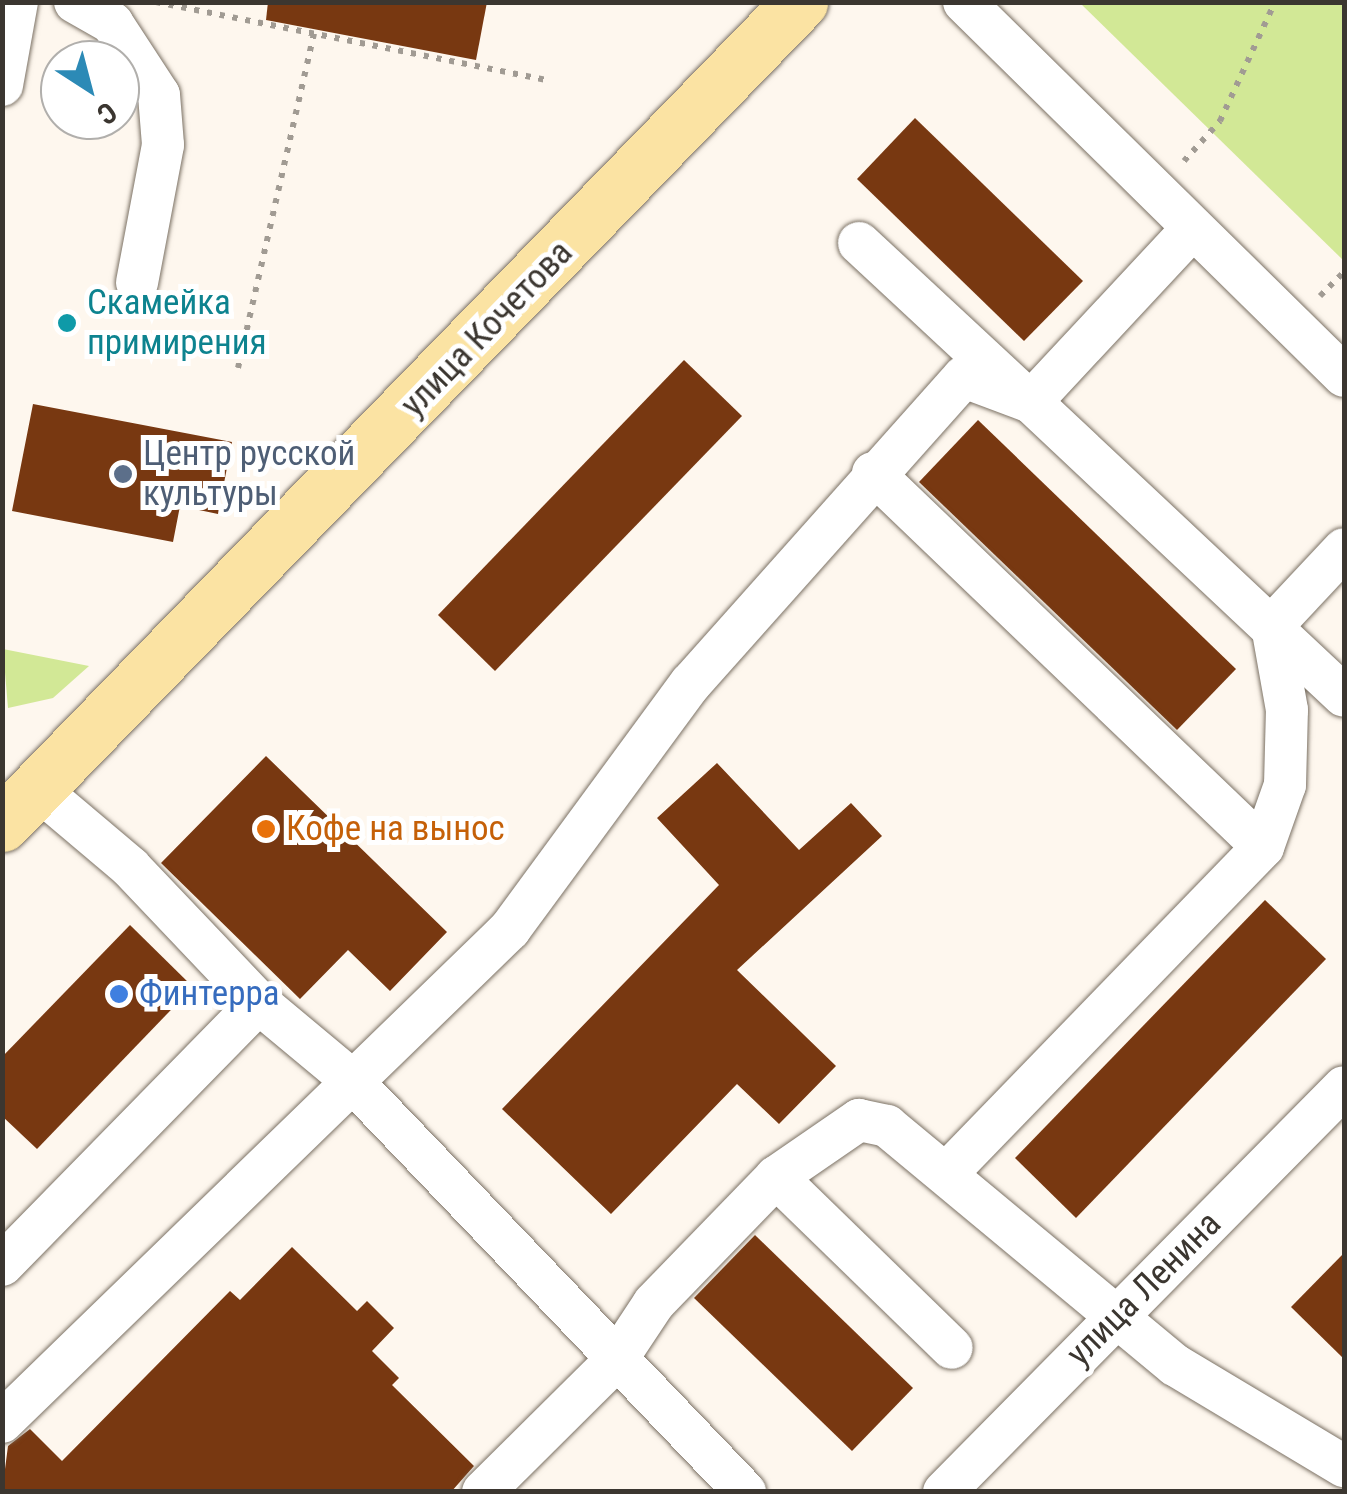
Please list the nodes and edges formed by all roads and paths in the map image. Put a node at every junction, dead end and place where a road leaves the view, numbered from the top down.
1 (17, 2) edge
2 (75, 2) edge
3 (156, 2) edge
4 (800, 2) edge
5 (964, 2) edge
6 (1275, 2) edge
7 (314, 34) junction
8 (550, 81) dead end
9 (2, 85) edge
10 (1156, 192) junction
11 (1193, 228) junction
12 (859, 242) dead end
13 (137, 283) dead end
14 (238, 368) dead end
15 (1344, 376) edge
16 (1031, 402) junction
17 (873, 472) junction
18 (1344, 548) edge
19 (1272, 626) junction
20 (1344, 696) edge
21 (21, 808) edge
22 (1264, 847) junction
23 (260, 1003) junction
24 (349, 1078) junction
25 (1344, 1087) edge
26 (948, 1174) junction
27 (776, 1177) junction
28 (2, 1265) edge
29 (1118, 1315) junction
30 (952, 1348) dead end
31 (617, 1359) junction
32 (2, 1422) edge
33 (1344, 1466) edge
34 (483, 1492) edge
35 (745, 1492) edge
36 (944, 1492) edge

1 - 9 street
2 - 13 street
3 - 7 path
4 - 21 main road, улица Кочетова
5 - 10 street
6 - 10 path
7 - 8 path
7 - 14 path
10 - 11 street
11 - 15 street
11 - 16 street
12 - 16 street
16 - 17 street
16 - 19 street
17 - 22 street
17 - 24 street
18 - 19 street
19 - 20 street
19 - 22 street
21 - 23 street
22 - 26 street
23 - 24 street
23 - 28 street
24 - 31 street
24 - 32 street
25 - 29 street, улица Ленина
26 - 27 street
26 - 29 street
27 - 30 street
27 - 31 street
29 - 33 street
29 - 36 street, улица Ленина
31 - 34 street
31 - 35 street

